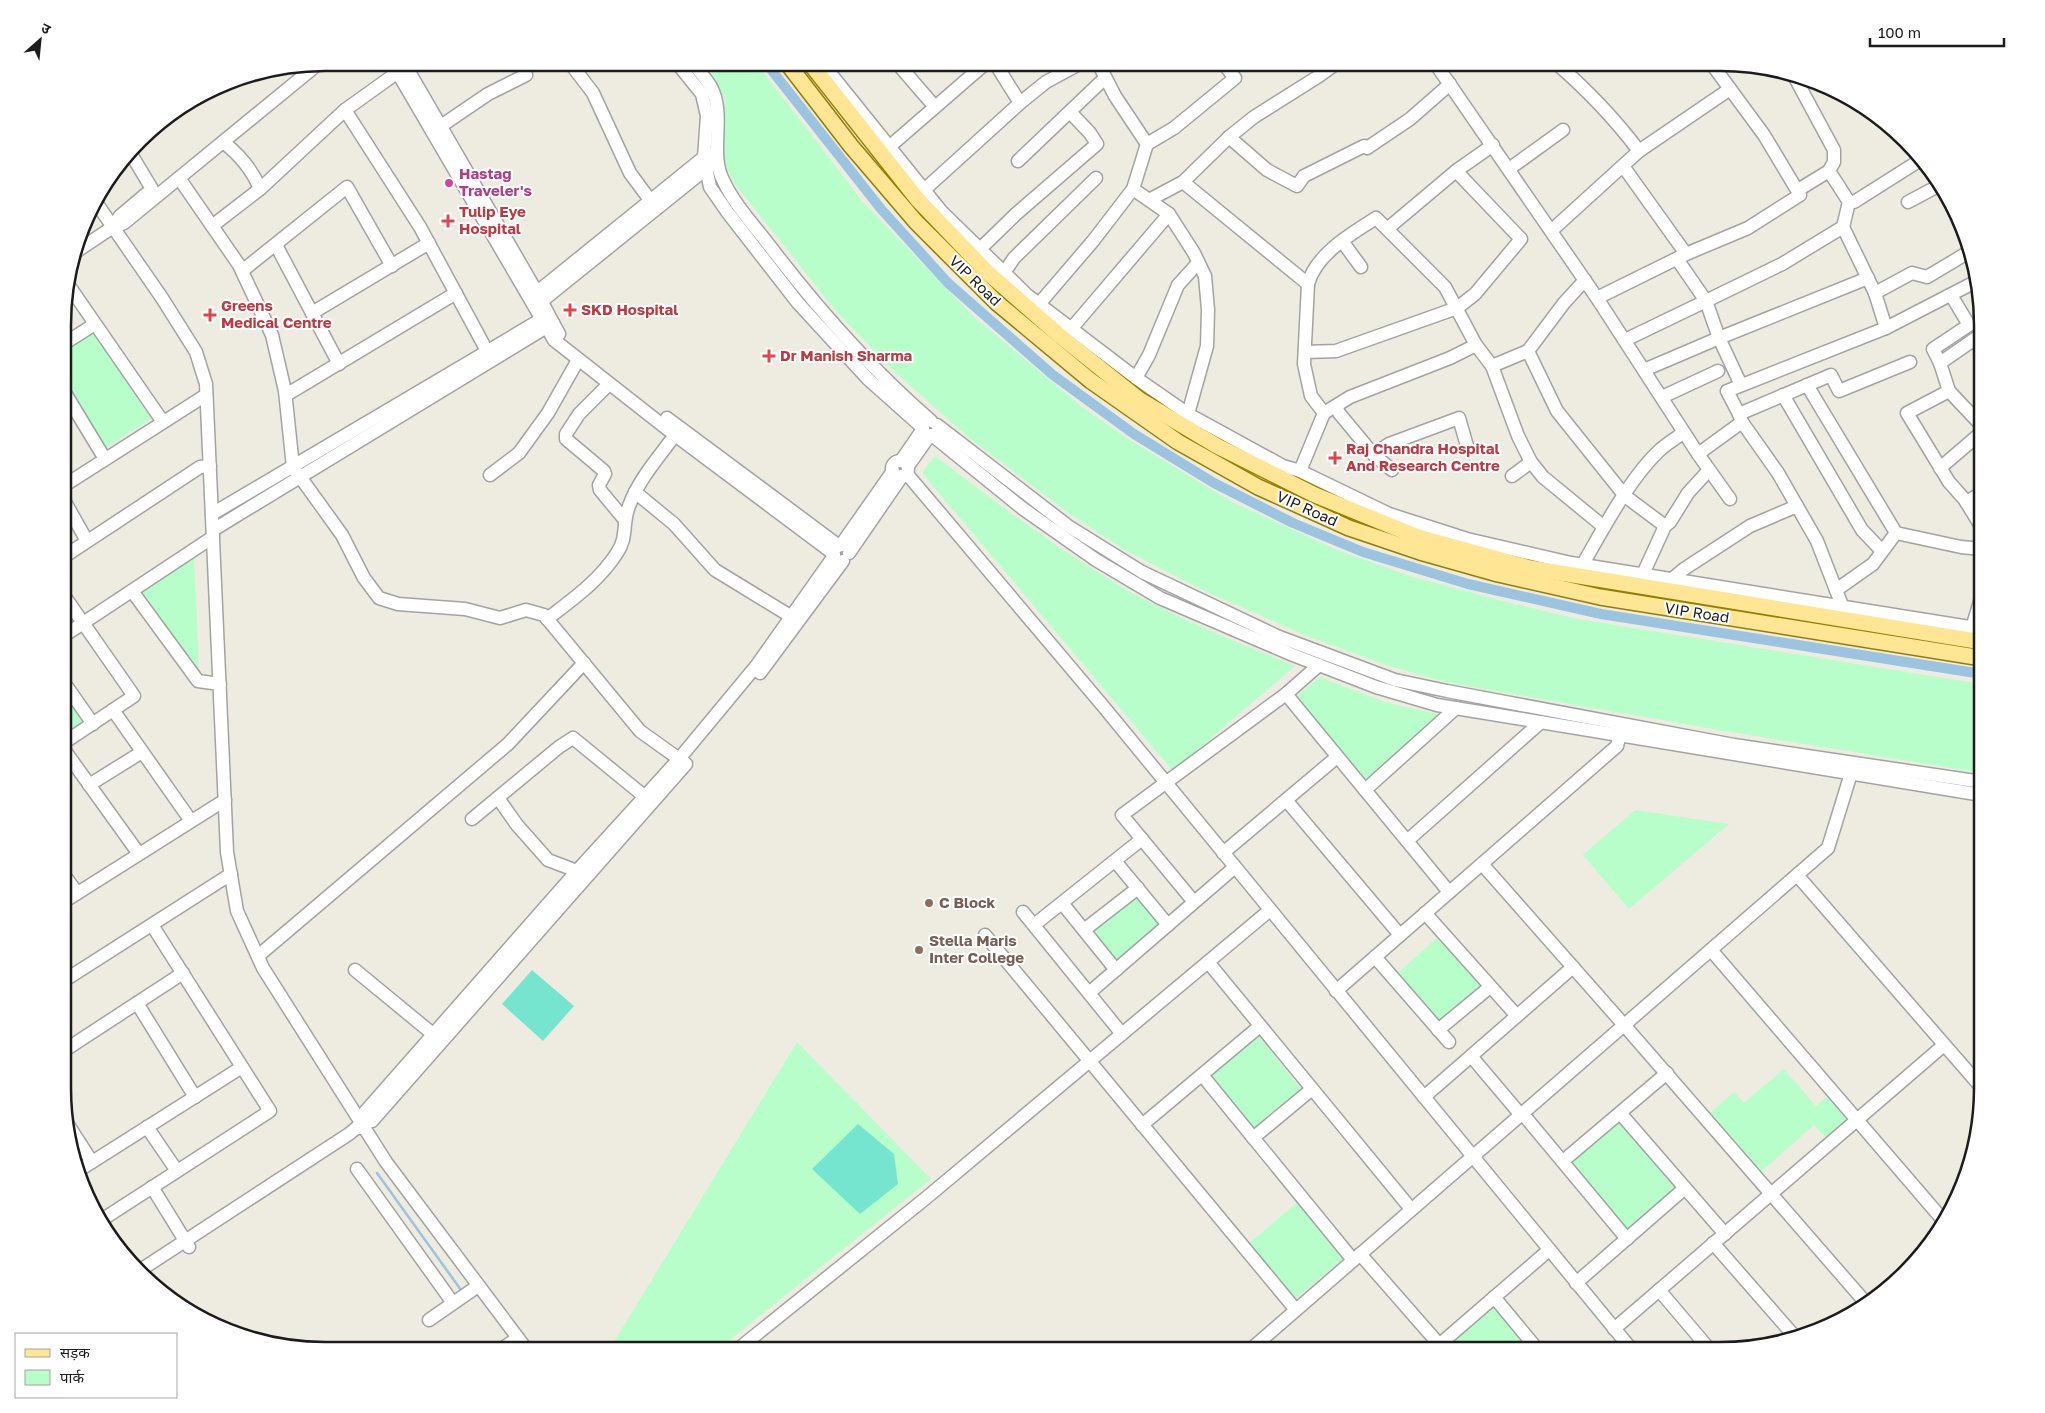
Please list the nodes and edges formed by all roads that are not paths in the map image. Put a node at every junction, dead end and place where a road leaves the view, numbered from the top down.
1 (392, 71) edge
2 (401, 71) edge
3 (402, 71) edge
4 (524, 71) edge
5 (576, 71) edge
6 (683, 71) edge
7 (698, 71) edge
8 (793, 71) edge
9 (816, 71) edge
10 (828, 71) edge
11 (905, 71) edge
12 (977, 71) edge
13 (1000, 71) edge
14 (1066, 71) edge
15 (1102, 71) edge
16 (1229, 71) edge
17 (1326, 71) edge
18 (1441, 71) edge
19 (1569, 71) edge
20 (1718, 71) edge
21 (308, 72) edge
22 (295, 73) edge
23 (1105, 78) junction
24 (1450, 84) junction
25 (1799, 84) edge
26 (1730, 89) junction
27 (1020, 103) junction
28 (936, 107) junction
29 (345, 110) junction
30 (1070, 112) junction
31 (441, 126) junction
32 (1563, 130) dead end
33 (1229, 137) junction
34 (223, 142) junction
35 (1147, 144) junction
36 (1494, 145) junction
37 (889, 147) junction
38 (1638, 151) junction
39 (718, 154) junction
40 (134, 158) edge
41 (1018, 161) dead end
42 (705, 163) junction
43 (1915, 163) edge
44 (1623, 166) junction
45 (1509, 168) junction
46 (1456, 171) junction
47 (1829, 171) junction
48 (179, 178) junction
49 (1096, 178) dead end
50 (1182, 182) junction
51 (1934, 188) edge
52 (152, 189) junction
53 (260, 189) junction
54 (1133, 189) junction
55 (924, 190) junction
56 (1798, 190) junction
57 (650, 200) junction
58 (1149, 200) junction
59 (1848, 202) junction
60 (1908, 202) dead end
61 (100, 208) edge
62 (1169, 214) junction
63 (212, 226) junction
64 (113, 227) junction
65 (1843, 227) junction
66 (1387, 229) junction
67 (1551, 231) junction
68 (620, 232) junction
69 (1342, 242) junction
70 (429, 243) junction
71 (276, 245) junction
72 (84, 246) edge
73 (980, 249) junction
74 (1963, 255) edge
75 (1682, 256) junction
76 (1198, 262) junction
77 (392, 266) junction
78 (1361, 267) dead end
79 (242, 271) junction
80 (1004, 273) junction
81 (1868, 278) junction
82 (1585, 280) junction
83 (1308, 284) junction
84 (1971, 284) edge
85 (73, 292) edge
86 (456, 293) junction
87 (1875, 293) junction
88 (1951, 295) junction
89 (1598, 298) junction
90 (536, 300) junction
91 (1706, 301) junction
92 (1039, 304) junction
93 (1457, 308) junction
94 (312, 314) junction
95 (548, 321) junction
96 (95, 324) junction
97 (1886, 328) junction
98 (1071, 329) junction
99 (1719, 338) junction
100 (71, 339) edge
101 (1625, 340) junction
102 (1974, 340) edge
103 (1476, 345) junction
104 (1528, 351) junction
105 (487, 352) junction
106 (1305, 352) junction
107 (578, 360) junction
108 (1910, 362) dead end
109 (1940, 363) junction
110 (338, 364) junction
111 (1492, 366) junction
112 (1644, 370) junction
113 (1718, 371) dead end
114 (1136, 378) junction
115 (608, 384) junction
116 (1741, 385) junction
117 (1808, 385) junction
118 (1949, 391) junction
119 (206, 395) junction
120 (1783, 395) junction
121 (286, 396) junction
122 (1662, 398) junction
123 (71, 403) edge
124 (1336, 406) junction
125 (1324, 413) junction
126 (1188, 414) junction
127 (1740, 418) junction
128 (1974, 418) edge
129 (163, 422) junction
130 (929, 429) junction
131 (1683, 433) junction
132 (675, 435) junction
133 (1974, 439) edge
134 (1467, 446) dead end
135 (1373, 454) junction
136 (1698, 454) junction
137 (105, 459) junction
138 (1531, 462) junction
139 (210, 466) junction
140 (1940, 468) junction
141 (902, 470) junction
142 (1392, 470) dead end
143 (1709, 470) junction
144 (1300, 471) junction
145 (296, 472) junction
146 (490, 475) dead end
147 (1512, 476) dead end
148 (71, 481) edge
149 (635, 492) junction
150 (1625, 496) junction
151 (1974, 498) edge
152 (1730, 499) dead end
153 (1966, 502) junction
154 (1797, 506) junction
155 (71, 512) edge
156 (212, 514) junction
157 (1974, 515) edge
158 (624, 519) junction
159 (1665, 526) junction
160 (1604, 527) junction
161 (1896, 533) junction
162 (213, 534) junction
163 (88, 541) junction
164 (1974, 548) edge
165 (71, 552) edge
166 (840, 552) junction
167 (1882, 552) junction
168 (1583, 564) junction
169 (1642, 574) junction
170 (1672, 579) junction
171 (1836, 590) junction
172 (132, 591) junction
173 (71, 606) edge
174 (1843, 608) junction
175 (792, 617) junction
176 (548, 618) junction
177 (83, 623) junction
178 (1974, 629) edge
179 (71, 631) edge
180 (1974, 641) edge
181 (1974, 657) edge
182 (584, 663) junction
183 (1319, 666) junction
184 (220, 684) junction
185 (71, 693) edge
186 (1286, 694) junction
187 (1456, 708) junction
188 (113, 710) junction
189 (1541, 722) junction
190 (93, 724) junction
191 (1620, 735) junction
192 (71, 738) edge
193 (142, 752) junction
194 (1337, 756) junction
195 (71, 760) edge
196 (682, 761) junction
197 (1853, 768) junction
198 (1974, 781) edge
199 (1165, 783) junction
200 (89, 785) junction
201 (1365, 790) junction
202 (1974, 794) edge
203 (644, 796) junction
204 (498, 798) junction
205 (224, 800) junction
206 (1286, 800) junction
207 (472, 819) dead end
208 (191, 821) junction
209 (1142, 839) junction
210 (1408, 841) junction
211 (1223, 853) junction
212 (139, 854) junction
213 (1115, 861) junction
214 (1482, 864) junction
215 (1235, 867) junction
216 (577, 872) junction
217 (231, 874) junction
218 (1797, 875) junction
219 (71, 884) edge
220 (1138, 888) junction
221 (1449, 892) junction
222 (77, 893) junction
223 (71, 897) edge
224 (1194, 902) junction
225 (1062, 903) junction
226 (1270, 910) junction
227 (1023, 912) dead end
228 (1425, 913) junction
229 (152, 925) junction
230 (1034, 925) junction
231 (1168, 925) junction
232 (1084, 930) junction
233 (985, 935) dead end
234 (1400, 936) junction
235 (1711, 950) junction
236 (258, 956) junction
237 (1375, 957) junction
238 (1208, 962) junction
239 (1573, 967) junction
240 (355, 970) dead end
241 (1116, 970) junction
242 (183, 973) junction
243 (71, 976) edge
244 (1490, 986) junction
245 (1336, 991) junction
246 (1089, 993) junction
247 (136, 1003) junction
248 (1517, 1016) junction
249 (1624, 1025) junction
250 (1260, 1026) junction
251 (1438, 1030) junction
252 (1122, 1034) junction
253 (434, 1035) junction
254 (1449, 1042) dead end
255 (1944, 1045) junction
256 (71, 1046) edge
257 (1471, 1056) junction
258 (1089, 1061) junction
259 (242, 1067) junction
260 (1667, 1073) junction
261 (1202, 1075) junction
262 (1974, 1079) edge
263 (1312, 1089) junction
264 (195, 1097) junction
265 (1424, 1097) junction
266 (1620, 1113) junction
267 (1521, 1114) junction
268 (1857, 1120) junction
269 (362, 1124) junction
270 (1142, 1125) junction
271 (147, 1128) junction
272 (76, 1137) edge
273 (1253, 1138) junction
274 (1472, 1156) junction
275 (1562, 1161) junction
276 (92, 1162) junction
277 (84, 1167) edge
278 (358, 1169) dead end
279 (177, 1171) junction
280 (152, 1187) junction
281 (1685, 1188) junction
282 (1771, 1194) junction
283 (1411, 1209) junction
284 (1939, 1216) edge
285 (106, 1217) edge
286 (1724, 1234) junction
287 (1627, 1239) junction
288 (1713, 1243) junction
289 (188, 1244) junction
290 (1549, 1250) junction
291 (1356, 1257) junction
292 (146, 1267) edge
293 (151, 1272) edge
294 (1576, 1282) junction
295 (478, 1286) junction
296 (1659, 1290) junction
297 (1494, 1297) junction
298 (1862, 1298) edge
299 (453, 1303) junction
300 (1296, 1310) junction
301 (429, 1320) dead end
302 (1614, 1329) junction
303 (1790, 1331) edge
304 (518, 1338) junction
305 (512, 1342) edge
306 (521, 1342) edge
307 (747, 1342) edge
308 (1259, 1342) edge
309 (1436, 1342) edge
310 (1448, 1342) edge
311 (1528, 1342) edge
312 (1625, 1342) edge
313 (1703, 1342) edge

1 - 29 street
2 - 90 street
3 - 31 street
4 - 31 street
5 - 57 street
6 - 42 street
7 - 39 street
8 - 181 main road, VIP Road
9 - 180 main road, VIP Road
10 - 37 street, VIP Road
11 - 28 street
12 - 28 street
13 - 27 street
14 - 27 street
15 - 23 street
16 - 35 street
17 - 33 street
18 - 24 street
19 - 38 street
20 - 26 street
21 - 34 street
22 - 52 street
23 - 30 street
23 - 35 street
24 - 33 street
24 - 36 street
25 - 47 street
26 - 38 street
26 - 56 street
27 - 55 street
28 - 37 street
29 - 53 street
29 - 70 street
30 - 41 street
30 - 73 street
31 - 90 street
32 - 45 street
33 - 50 street
34 - 48 street
34 - 53 street
35 - 54 street
36 - 45 street
36 - 46 street
37 - 55 street, VIP Road
38 - 44 street
39 - 42 street
39 - 130 street
40 - 52 street
42 - 57 street
42 - 68 street
42 - 130 street
43 - 59 street
44 - 67 street
44 - 75 street
45 - 67 street
46 - 66 street
46 - 93 street
47 - 56 street
47 - 59 street
48 - 63 street
48 - 64 street
49 - 80 street
50 - 58 street
50 - 83 street
51 - 60 street
52 - 64 street
53 - 63 street
54 - 58 street
54 - 92 street
55 - 73 street, VIP Road
56 - 75 street
57 - 68 street
58 - 62 street
59 - 65 street
61 - 64 street
62 - 76 street
62 - 98 street
63 - 79 street
64 - 72 street
64 - 119 street
65 - 81 street
65 - 91 street
66 - 69 street
66 - 93 street
67 - 82 street
68 - 90 street
69 - 78 street
69 - 83 street
70 - 77 street
70 - 86 street
71 - 77 street
71 - 79 street
71 - 94 street
73 - 80 street, VIP Road
74 - 87 street
75 - 89 street
75 - 91 street
76 - 114 street
76 - 126 street
77 - 94 street
79 - 121 street
80 - 92 street, VIP Road
81 - 87 street
81 - 99 street
82 - 89 street
82 - 104 street
83 - 106 street
84 - 88 street
85 - 96 street
86 - 105 street
86 - 110 street
87 - 97 street
88 - 97 street
88 - 109 street
89 - 101 street
90 - 95 street
91 - 99 street
91 - 101 street
92 - 98 street, VIP Road
93 - 103 street
93 - 106 street
94 - 110 street
95 - 105 street
95 - 107 street
95 - 145 street
95 - 166 street
96 - 100 street
96 - 129 street
97 - 116 street
98 - 114 street, VIP Road
99 - 112 street
99 - 116 street
101 - 112 street
102 - 109 street
103 - 111 street
103 - 124 street
104 - 111 street
104 - 150 street
105 - 145 street
106 - 125 street
107 - 115 street
107 - 146 street
108 - 117 street
109 - 118 street
110 - 121 street
111 - 138 street
112 - 122 street
113 - 122 street
114 - 126 street, VIP Road
115 - 132 street
115 - 158 street
116 - 127 street
117 - 120 street
117 - 161 street
118 - 128 street
118 - 140 street
119 - 129 street
119 - 139 street
120 - 127 street
120 - 167 street
121 - 145 street
122 - 131 street
123 - 137 street
124 - 125 street
124 - 135 street
125 - 144 street
126 - 144 street, VIP Road
127 - 136 street
127 - 154 street
129 - 137 street
130 - 141 street
130 - 183 street
130 - 197 street
131 - 136 street
131 - 150 street
132 - 149 street
132 - 166 street
133 - 140 street
134 - 135 street
135 - 142 street
136 - 143 street
137 - 148 street
138 - 147 street
138 - 160 street
139 - 156 street
139 - 163 street
140 - 153 street
141 - 166 street
141 - 199 street
143 - 152 street
143 - 159 street
144 - 168 street, VIP Road
145 - 156 street
145 - 162 street
145 - 176 street
149 - 158 street
149 - 175 street
150 - 159 street
150 - 160 street
151 - 153 street
153 - 157 street
154 - 170 street
154 - 171 street
155 - 163 street
156 - 162 street
158 - 176 street
159 - 169 street
160 - 168 street
161 - 164 street
161 - 167 street
162 - 172 street
162 - 184 street
163 - 165 street
166 - 175 street
166 - 196 street
167 - 171 street
168 - 169 street, VIP Road
169 - 170 street, VIP Road
170 - 174 street, VIP Road
171 - 174 street
172 - 177 street
172 - 184 street
173 - 177 street
174 - 178 street, VIP Road
175 - 196 street
176 - 182 street
177 - 179 street
177 - 188 street
182 - 196 street
182 - 236 street
183 - 186 street
183 - 187 street
184 - 205 street
185 - 190 street
186 - 194 street
186 - 199 street
187 - 189 street
187 - 201 street
188 - 190 street
188 - 193 street
189 - 191 street
189 - 210 street
190 - 192 street
191 - 197 street
191 - 214 street
193 - 200 street
193 - 208 street
194 - 201 street
194 - 206 street
195 - 200 street
196 - 203 street
196 - 269 street
197 - 198 street
197 - 202 street
197 - 218 street
199 - 209 street
199 - 211 street
200 - 212 street
201 - 210 street
203 - 204 street
203 - 216 street
204 - 207 street
204 - 216 street
205 - 208 street
205 - 217 street
206 - 211 street
206 - 234 street
208 - 212 street
209 - 213 street
209 - 224 street
210 - 221 street
211 - 215 street
212 - 222 street
213 - 220 street
213 - 225 street
214 - 221 street
214 - 239 street
215 - 224 street
215 - 226 street
216 - 253 street
217 - 229 street
217 - 236 street
218 - 235 street
218 - 255 street
219 - 222 street
220 - 231 street
220 - 232 street
221 - 228 street
222 - 223 street
224 - 231 street
225 - 230 street
225 - 232 street
226 - 238 street
226 - 245 street
227 - 230 street
228 - 234 street
228 - 244 street
229 - 242 street
229 - 243 street
230 - 246 street
231 - 241 street
232 - 241 street
233 - 258 street
234 - 237 street
235 - 249 street
235 - 268 street
236 - 269 street
237 - 245 street
237 - 251 street
238 - 250 street
238 - 252 street
239 - 248 street
239 - 249 street
240 - 253 street
241 - 246 street
242 - 247 street
242 - 259 street
244 - 248 street
244 - 251 street
245 - 265 street
246 - 252 street
247 - 256 street
247 - 264 street
248 - 257 street
249 - 260 street
249 - 267 street
250 - 261 street
250 - 263 street
251 - 254 street
252 - 258 street
253 - 269 street
255 - 262 street
255 - 268 street
257 - 265 street
257 - 267 street
258 - 270 street
258 - 307 street
259 - 264 street
259 - 279 street
260 - 266 street
260 - 282 street
261 - 270 street
261 - 273 street
263 - 273 street
263 - 283 street
264 - 271 street
265 - 274 street
266 - 275 street
266 - 281 street
267 - 274 street
267 - 275 street
268 - 282 street
268 - 284 street
269 - 289 street
269 - 295 street
270 - 300 street
271 - 276 street
271 - 279 street
272 - 276 street
273 - 291 street
274 - 283 street
274 - 290 street
275 - 287 street
276 - 277 street
278 - 299 street
279 - 280 street
280 - 285 street
280 - 289 street
281 - 286 street
281 - 287 street
282 - 286 street
282 - 298 street
283 - 291 street
286 - 288 street
287 - 294 street
288 - 296 street
288 - 303 street
289 - 292 street
289 - 293 street
290 - 294 street
290 - 297 street
291 - 300 street
291 - 309 street
294 - 302 street
295 - 299 street
295 - 304 street
296 - 302 street
296 - 313 street
297 - 310 street
297 - 311 street
299 - 301 street
300 - 308 street
302 - 312 street
304 - 305 street
304 - 306 street

